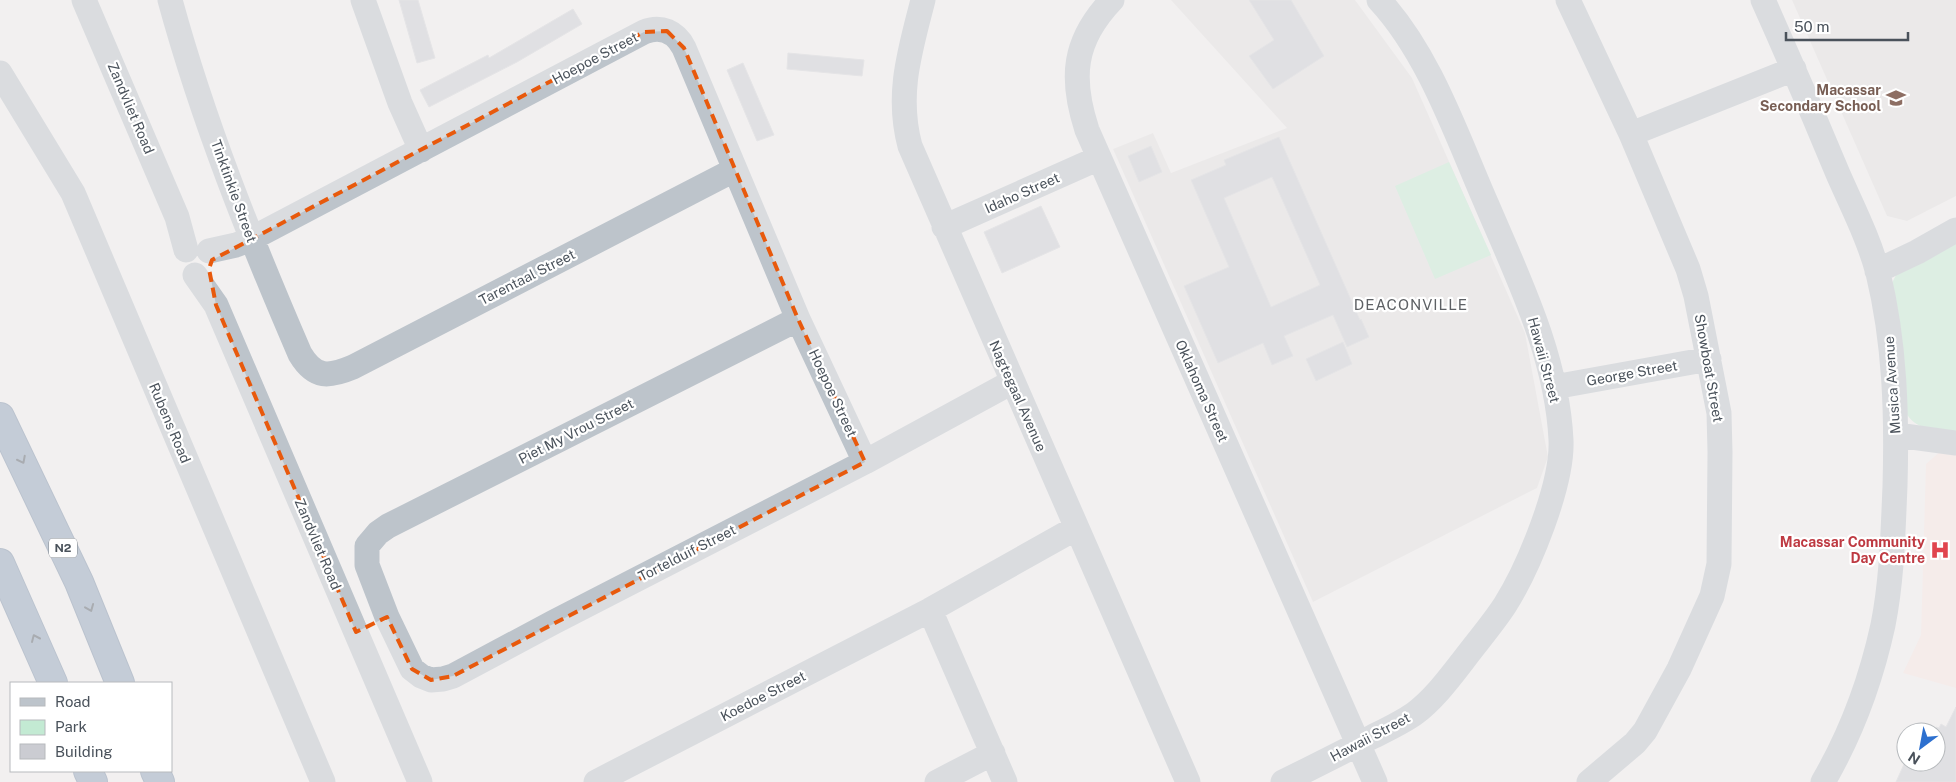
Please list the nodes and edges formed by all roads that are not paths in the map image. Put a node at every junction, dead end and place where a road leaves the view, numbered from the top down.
1 (84, 0) edge
2 (170, 0) edge
3 (363, 0) edge
4 (923, 0) edge
5 (1112, 0) edge
6 (1379, 0) edge
7 (1568, 0) edge
8 (1763, 0) edge
9 (1794, 69) junction
10 (0, 73) edge
11 (1631, 134) junction
12 (421, 150) junction
13 (1099, 158) junction
14 (734, 170) junction
15 (944, 227) junction
16 (1956, 230) edge
17 (243, 242) junction
18 (202, 258) junction
19 (1877, 271) junction
20 (798, 319) junction
21 (1709, 359) junction
22 (317, 373) joint
23 (1012, 382) junction
24 (1554, 387) junction
25 (0, 417) edge
26 (1896, 435) junction
27 (1956, 443) edge
28 (865, 462) junction
29 (1076, 528) junction
30 (367, 554) joint
31 (0, 562) edge
32 (930, 610) junction
33 (387, 617) junction
34 (356, 632) junction
35 (53, 682) edge
36 (120, 682) edge
37 (1359, 744) junction
38 (992, 753) junction
39 (323, 782) edge
40 (420, 782) edge
41 (596, 782) edge
42 (937, 782) edge
43 (1005, 782) edge
44 (1188, 782) edge
45 (1283, 782) edge
46 (1375, 782) edge
47 (1589, 782) edge
48 (1823, 782) edge

1 - 18 street, Zandvliet Road
2 - 17 street, Tinktinkie Street
3 - 12 street
4 - 15 street, Nagtegaal Avenue
5 - 13 street, Oklahoma Street
6 - 24 street, Hawaii Street
7 - 11 street, Showboat Street
8 - 9 street, Musica Avenue
9 - 11 street
9 - 19 street, Musica Avenue
10 - 39 street, Rubens Road
11 - 21 street, Showboat Street
12 - 14 street, Hoepoe Street
12 - 17 street, Hoepoe Street
13 - 15 street, Idaho Street
13 - 37 street, Oklahoma Street
14 - 20 street, Hoepoe Street
14 - 22 street, Tarentaal Street
15 - 23 street, Nagtegaal Avenue
16 - 19 street
17 - 18 street, Hoepoe Street
17 - 22 street, Tinktinkie Street
18 - 34 street, Zandvliet Road
19 - 26 street, Musica Avenue
20 - 28 street, Hoepoe Street
20 - 30 street, Piet My Vrou Street
21 - 24 street, George Street
21 - 47 street, Showboat Street
23 - 28 street, Tortelduif Street
23 - 29 street, Nagtegaal Avenue
24 - 37 street, Hawaii Street
25 -> 36 highway, N2
26 - 27 street
26 - 48 street, Musica Avenue
28 - 33 street, Tortelduif Street
29 - 32 street, Koedoe Street
29 - 44 street, Nagtegaal Avenue
30 - 33 street, Tortelduif Street
35 -> 31 highway
32 - 38 street
32 - 41 street, Koedoe Street
33 - 34 street
34 - 40 street, Zandvliet Road
37 - 45 street, Hawaii Street
37 - 46 street, Oklahoma Street
38 - 42 street
38 - 43 street

